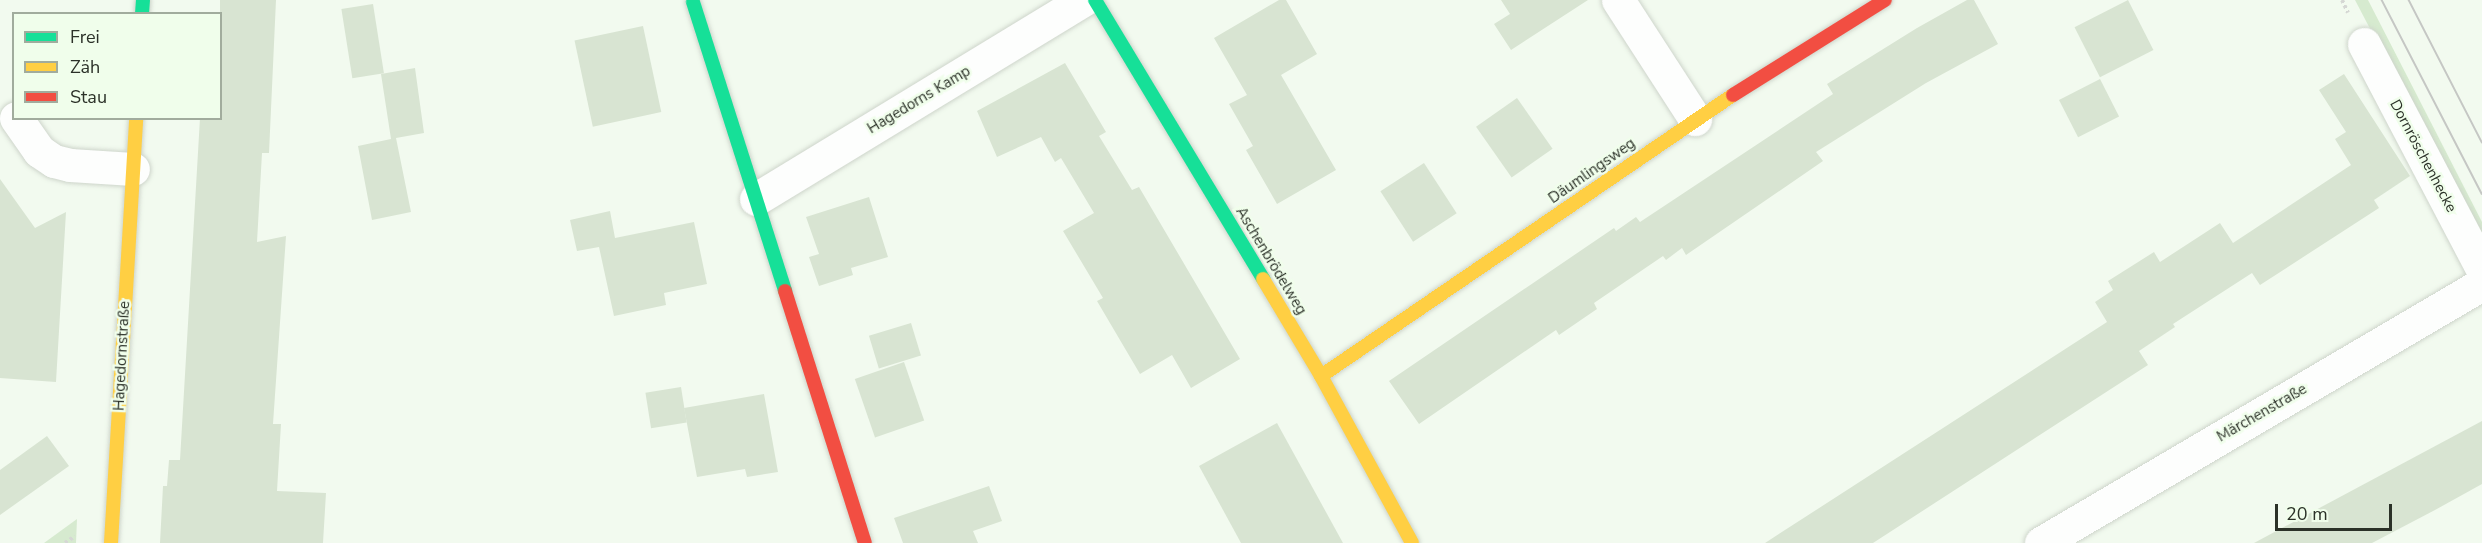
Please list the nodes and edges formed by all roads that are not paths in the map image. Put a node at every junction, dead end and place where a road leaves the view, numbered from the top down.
1 (1083, 0) edge
2 (1095, 0) edge
3 (1618, 0) edge
4 (1885, 0) edge
5 (693, 2) dead end
6 (2364, 44) dead end
7 (0, 97) edge
8 (12, 113) edge
9 (1695, 119) junction
10 (17, 120) edge
11 (136, 120) edge
12 (133, 169) junction
13 (756, 199) junction
14 (2482, 269) edge
15 (2482, 284) edge
16 (1321, 376) junction
17 (111, 543) edge
18 (866, 543) edge
19 (1412, 543) edge
20 (2041, 543) edge

1 - 13 street, Hagedorns Kamp
2 - 16 street, Aschenbrödelweg
3 - 9 street
4 - 9 street, Däumlingsweg
5 - 13 street
6 - 14 street, Dornröschenhecke
7 - 8 street
9 - 16 street, Däumlingsweg
10 - 12 street
11 - 12 street, Hagedornstraße
12 - 17 street, Hagedornstraße
13 - 18 street
15 - 20 street, Märchenstraße
16 - 19 street, Aschenbrödelweg

